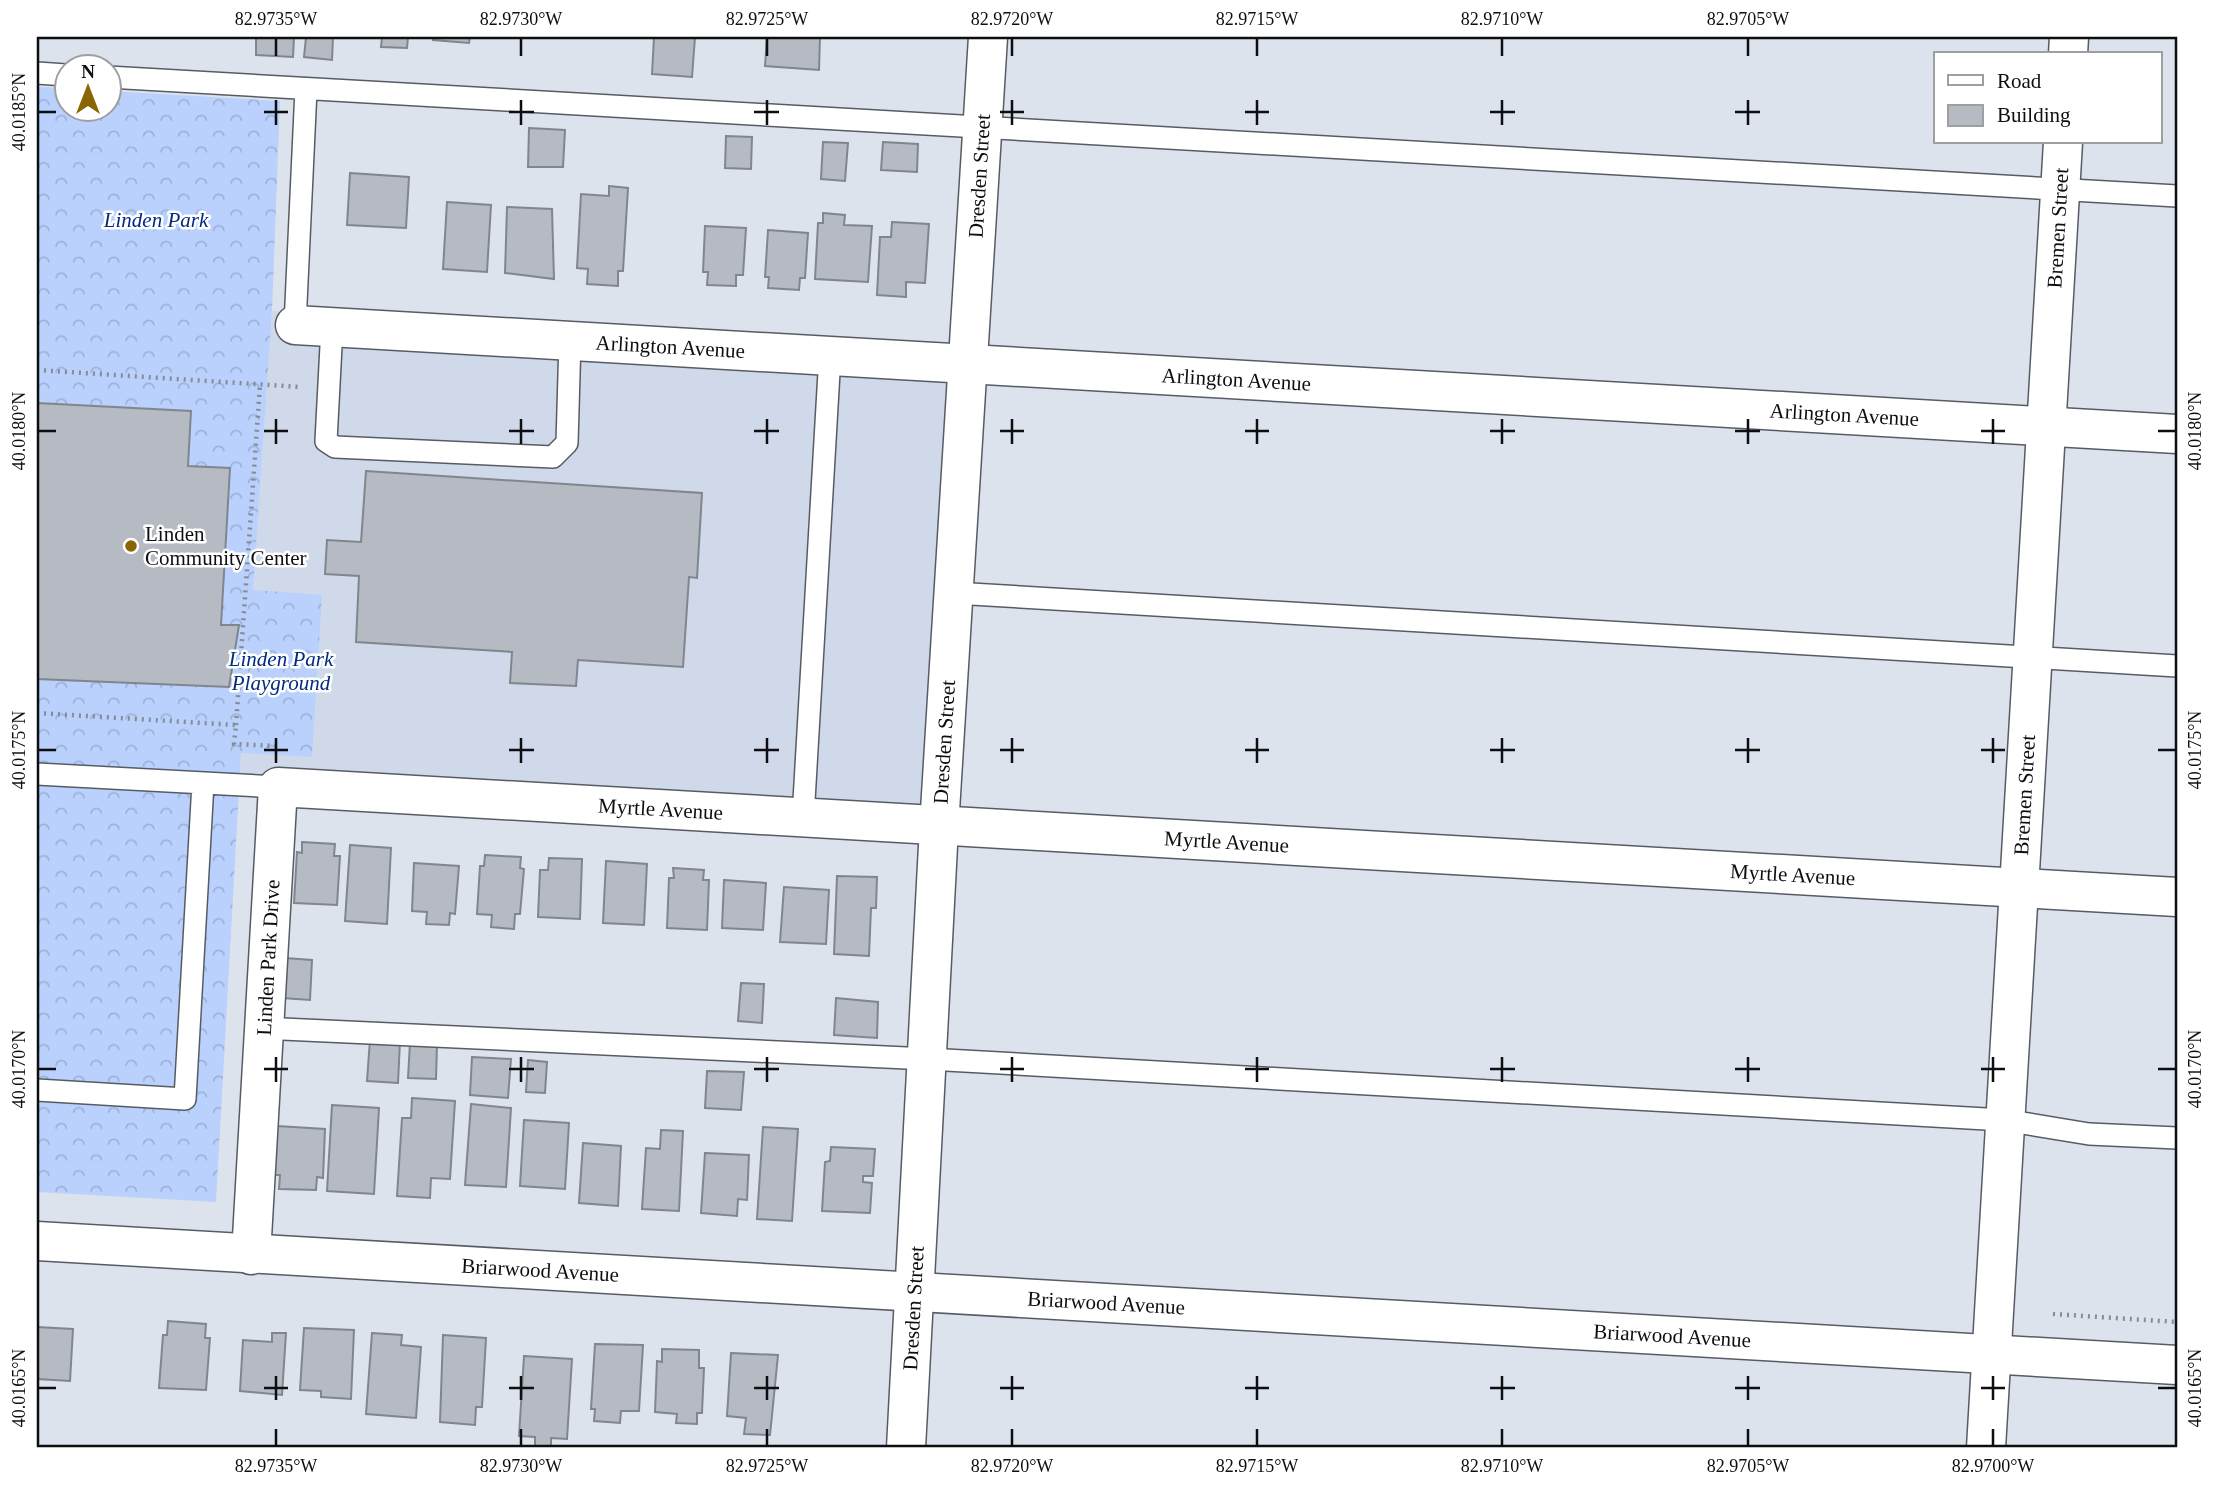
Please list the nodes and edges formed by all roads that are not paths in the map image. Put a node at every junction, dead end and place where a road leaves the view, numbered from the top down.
1 (988, 37) edge
2 (122, 78) edge
3 (306, 89) junction
4 (982, 128) junction
5 (2063, 144) edge
6 (2060, 190) junction
7 (2177, 196) edge
8 (313, 326) junction
9 (570, 340) junction
10 (830, 355) junction
11 (968, 364) junction
12 (2046, 426) junction
13 (2177, 434) edge
14 (954, 593) junction
15 (2031, 659) junction
16 (2177, 666) edge
17 (37, 774) edge
18 (202, 783) junction
19 (278, 787) junction
20 (803, 818) junction
21 (939, 827) junction
22 (2018, 887) junction
23 (2177, 897) edge
24 (261, 1028) junction
25 (928, 1059) junction
26 (37, 1090) edge
27 (2004, 1120) junction
28 (2177, 1138) edge
29 (37, 1241) edge
30 (251, 1255) junction
31 (916, 1289) junction
32 (1991, 1354) junction
33 (2177, 1365) edge
34 (906, 1448) edge
35 (1986, 1448) edge

1 - 4 street, Dresden Street
2 - 3 lane
3 - 4 lane
3 - 8 lane
4 - 6 lane
4 - 11 street, Dresden Street
5 - 6 street, Bremen Street
6 - 7 lane
6 - 12 street, Bremen Street
8 - 9 street, Arlington Avenue
8 - 9 lane
9 - 10 street, Arlington Avenue
10 - 11 street, Arlington Avenue
10 - 20 lane
11 - 12 street, Arlington Avenue
11 - 14 street, Dresden Street
12 - 13 street, Arlington Avenue
12 - 15 street, Bremen Street
14 - 15 lane
14 - 21 street, Dresden Street
15 - 16 lane
15 - 22 street, Bremen Street
17 - 18 lane
18 - 19 lane
18 - 26 lane
19 - 20 street, Myrtle Avenue
19 - 24 street, Linden Park Drive
20 - 21 street, Myrtle Avenue
21 - 22 street, Myrtle Avenue
21 - 25 street, Dresden Street
22 - 23 street, Myrtle Avenue
22 - 27 street, Bremen Street
24 - 25 lane
24 - 30 street, Linden Park Drive
25 - 27 lane
25 - 31 street, Dresden Street
27 - 28 lane
27 - 32 street, Bremen Street
29 - 30 street, Briarwood Avenue
30 - 31 street, Briarwood Avenue
31 - 32 street, Briarwood Avenue
31 - 34 street, Dresden Street
32 - 33 street, Briarwood Avenue
32 - 35 street, Bremen Street

